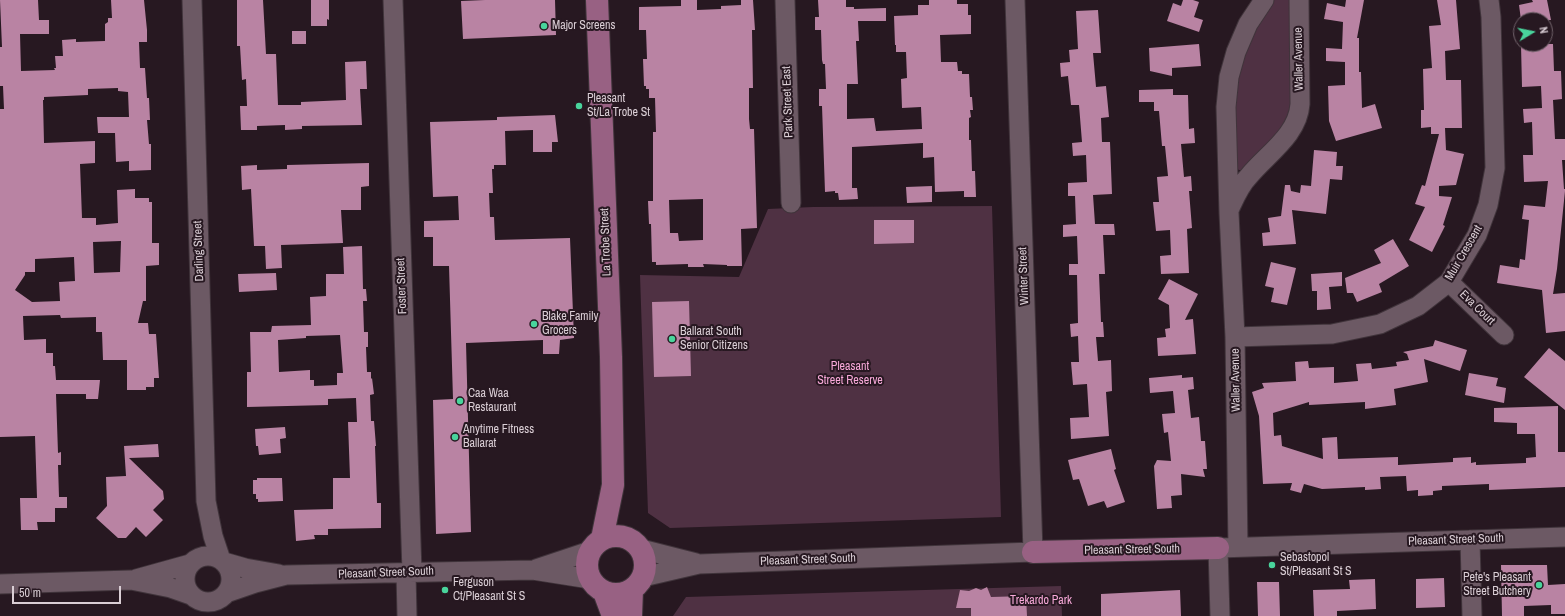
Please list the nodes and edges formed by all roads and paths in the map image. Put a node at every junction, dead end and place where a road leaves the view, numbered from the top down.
1 (192, 0) edge
2 (393, 0) edge
3 (597, 0) edge
4 (785, 0) edge
5 (1015, 0) edge
6 (1264, 0) edge
7 (1299, 0) edge
8 (1489, 0) edge
9 (792, 203) dead end
10 (1228, 214) junction
11 (1449, 282) junction
12 (1504, 335) dead end
13 (1235, 337) junction
14 (613, 485) junction
15 (206, 501) junction
16 (1565, 537) edge
17 (1470, 540) junction
18 (635, 543) junction
19 (596, 545) junction
20 (1228, 548) junction
21 (1033, 552) junction
22 (223, 561) junction
23 (191, 563) junction
24 (699, 564) junction
25 (533, 570) junction
26 (409, 572) junction
27 (286, 575) junction
28 (131, 580) junction
29 (638, 583) junction
30 (0, 584) edge
31 (597, 585) junction
32 (225, 595) junction
33 (192, 596) junction
34 (203, 616) edge
35 (217, 616) edge
36 (407, 616) edge
37 (613, 616) edge
38 (631, 616) edge
39 (1220, 616) edge
40 (1472, 616) edge

1 - 15 street, Darling Street
2 - 26 street, Foster Street
3 - 14 main road, La Trobe Street
4 - 9 street, Park Street East
5 - 21 street, Winter Street
6 - 10 street, Waller Avenue
7 - 10 street, Waller Avenue
8 - 11 street, Muir Crescent
10 - 13 street, Waller Avenue
11 - 12 street, Eva Court
11 - 13 street, Muir Crescent
13 - 20 street, Waller Avenue
14 - 18 main road, La Trobe Street
14 - 19 main road, La Trobe Street
15 - 22 street, Darling Street
15 - 23 street, Darling Street
16 - 17 street, Pleasant Street South
17 - 20 street, Pleasant Street South
17 - 40 street
18 - 19 main road
18 - 24 street, Pleasant Street South
18 - 29 main road
19 - 25 street, Pleasant Street South
19 - 31 main road
20 - 21 main road, Pleasant Street South
20 - 39 street, Waller Avenue
21 - 24 street, Pleasant Street South
22 - 23 street
22 - 27 street, Pleasant Street South
22 - 32 street
23 - 28 street
23 - 33 street
24 - 29 street, Pleasant Street South
25 - 26 street, Pleasant Street South
25 - 31 street, Pleasant Street South
26 - 27 street, Pleasant Street South
26 - 36 street, Foster Street
27 - 32 street, Pleasant Street South
28 - 30 street
28 - 33 street
29 - 31 main road
29 - 38 main road
31 - 37 main road
32 - 33 street
32 - 35 street
33 - 34 street

